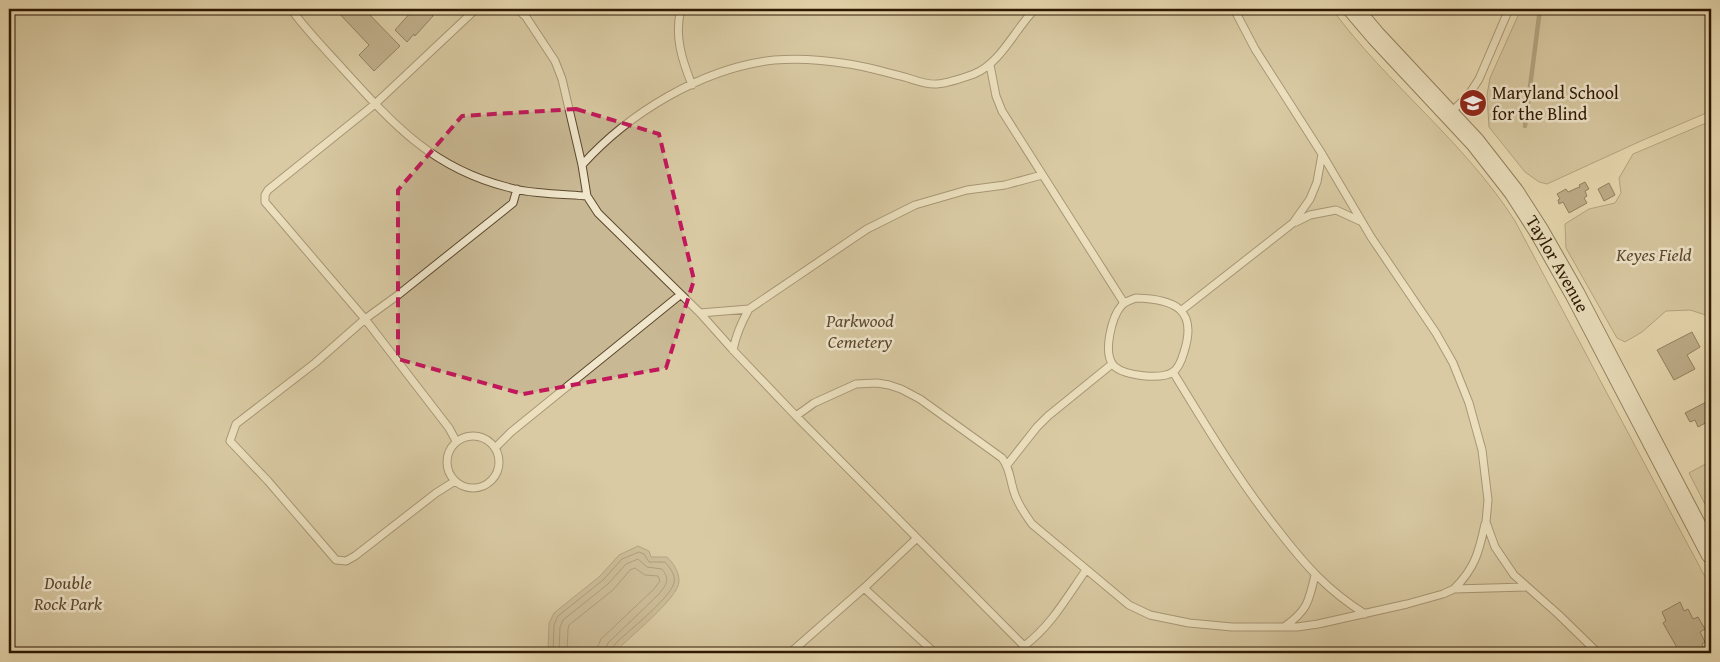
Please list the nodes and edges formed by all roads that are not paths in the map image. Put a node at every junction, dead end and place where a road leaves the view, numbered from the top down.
1 (291, 9) edge
2 (476, 9) edge
3 (517, 9) edge
4 (681, 9) edge
5 (1035, 9) edge
6 (1234, 9) edge
7 (1354, 9) edge
8 (1509, 9) edge
9 (990, 66) junction
10 (692, 85) junction
11 (375, 104) junction
12 (1450, 113) junction
13 (1322, 154) junction
14 (582, 165) junction
15 (1042, 175) junction
16 (516, 189) junction
17 (587, 196) junction
18 (1361, 221) junction
19 (1293, 224) junction
20 (680, 295) junction
21 (1124, 303) junction
22 (749, 309) junction
23 (1182, 310) junction
24 (700, 313) junction
25 (365, 319) junction
26 (733, 350) junction
27 (1112, 364) junction
28 (1173, 372) junction
29 (796, 416) junction
30 (456, 441) junction
31 (496, 447) junction
32 (1008, 465) junction
33 (455, 481) junction
34 (1486, 522) junction
35 (917, 538) junction
36 (1711, 554) edge
37 (1086, 570) junction
38 (1315, 575) junction
39 (1527, 587) junction
40 (864, 588) junction
41 (1454, 589) junction
42 (1365, 614) junction
43 (1284, 627) junction
44 (1024, 646) junction
45 (790, 653) edge
46 (935, 653) edge
47 (1031, 653) edge
48 (1598, 653) edge

1 - 11 lane
2 - 11 lane
3 - 14 lane
4 - 10 lane
5 - 9 lane
6 - 13 lane
7 - 12 main road, Taylor Avenue
8 - 12 lane
9 - 10 lane
9 - 15 lane
10 - 14 lane
11 - 16 lane
11 - 25 lane
12 - 36 main road, Taylor Avenue
13 - 18 lane
13 - 19 lane
14 - 17 lane
15 - 21 lane
15 - 22 lane
16 - 17 lane
16 - 25 lane
17 - 20 lane
18 - 19 lane
18 - 34 lane
19 - 23 lane
20 - 24 lane
20 - 31 lane
21 - 23 lane
21 - 27 lane
22 - 24 lane
22 - 26 lane
23 - 28 lane
24 - 26 lane
25 - 30 lane
25 - 33 lane
26 - 29 lane
27 - 28 lane
27 - 32 lane
28 - 38 lane
29 - 32 lane
29 - 35 lane
30 - 31 lane
30 - 33 lane
31 - 33 lane
32 - 37 lane
34 - 39 lane
34 - 41 lane
35 - 40 lane
35 - 44 lane
37 - 43 lane
37 - 44 lane
38 - 42 lane
38 - 43 lane
39 - 41 lane
39 - 48 lane
40 - 45 lane
40 - 46 lane
41 - 42 lane
42 - 43 lane
44 - 47 lane

